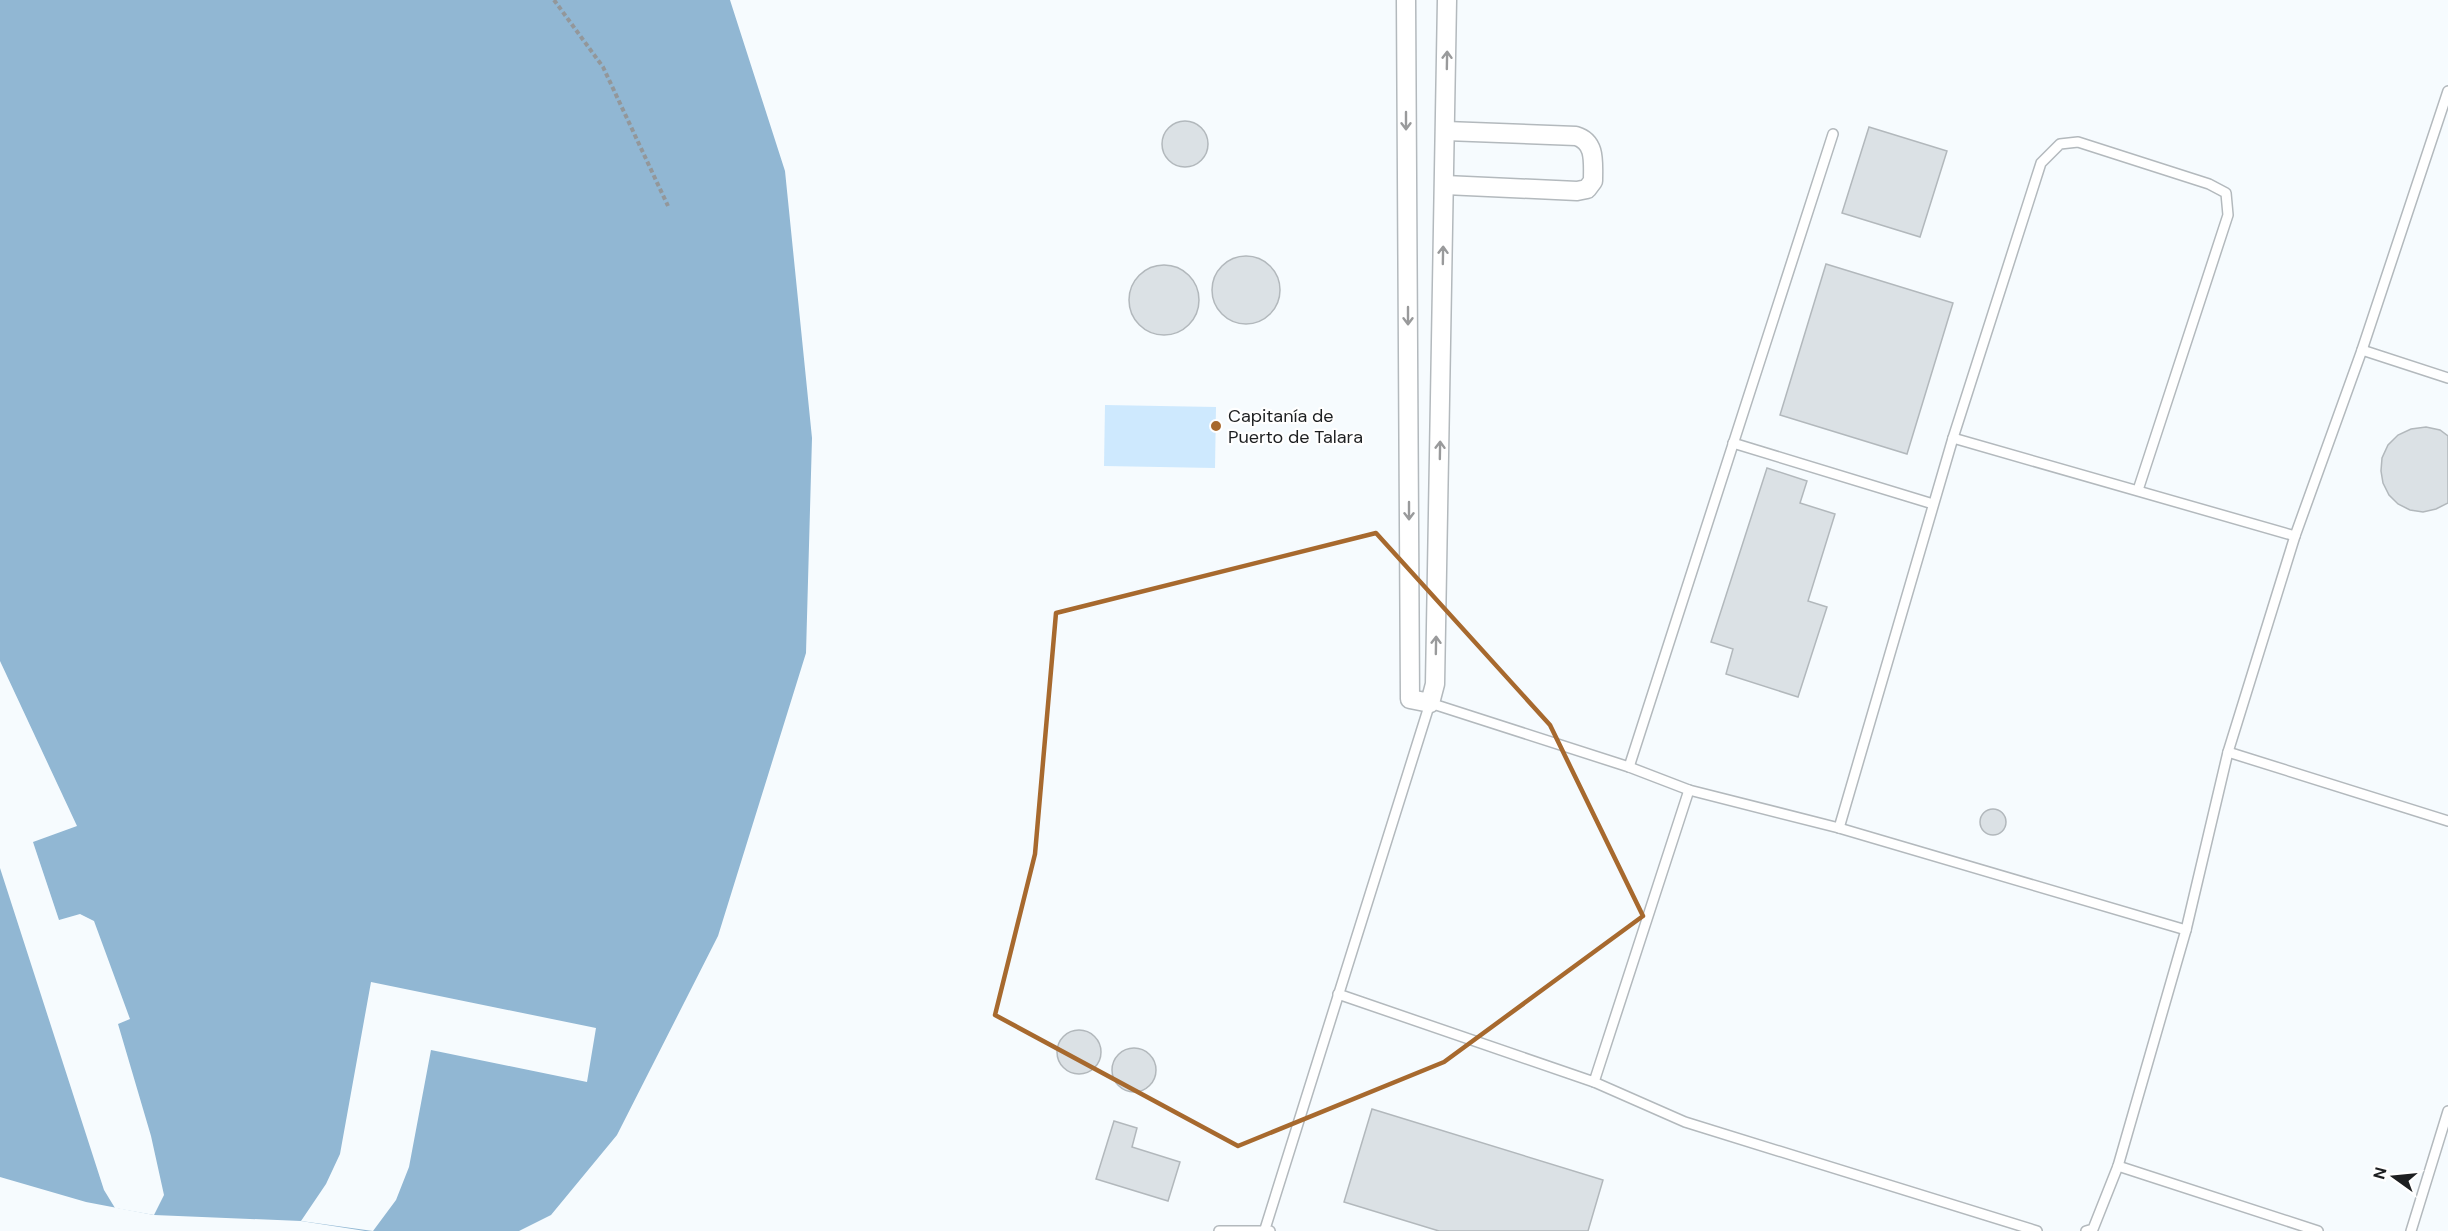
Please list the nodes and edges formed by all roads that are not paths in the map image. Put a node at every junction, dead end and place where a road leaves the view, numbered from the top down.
1 (1406, 0) edge
2 (1447, 0) edge
3 (2448, 91) edge
4 (1446, 131) junction
5 (1833, 134) dead end
6 (1444, 185) junction
7 (2362, 350) junction
8 (2448, 378) edge
9 (1953, 438) junction
10 (1733, 443) junction
11 (2138, 490) junction
12 (1933, 504) junction
13 (2295, 536) junction
14 (1430, 703) junction
15 (2228, 752) junction
16 (1629, 767) junction
17 (1689, 790) junction
18 (2448, 821) edge
19 (1839, 828) junction
20 (2186, 930) junction
21 (1338, 994) junction
22 (1594, 1082) junction
23 (2448, 1111) edge
24 (2118, 1166) junction
25 (1267, 1230) edge
26 (1219, 1231) edge
27 (2037, 1231) edge
28 (2086, 1231) edge
29 (2318, 1231) edge
30 (2411, 1231) edge

1 -> 14 street
4 -> 2 street
3 - 7 lane
4 - 6 street
4 - 6 street
5 - 10 lane
14 -> 6 street
7 - 8 lane
7 - 13 lane
9 - 11 lane
9 - 11 lane
9 - 12 lane
10 - 12 lane
10 - 16 lane
11 - 13 lane
12 - 19 lane
13 - 15 lane
14 - 16 lane
14 - 21 lane
15 - 18 lane
15 - 20 lane
16 - 17 lane
17 - 19 lane
17 - 22 lane
19 - 20 lane
20 - 24 lane
21 - 22 lane
21 - 25 lane
22 - 27 lane
23 - 30 lane
24 - 28 lane
24 - 29 lane
25 - 26 lane

